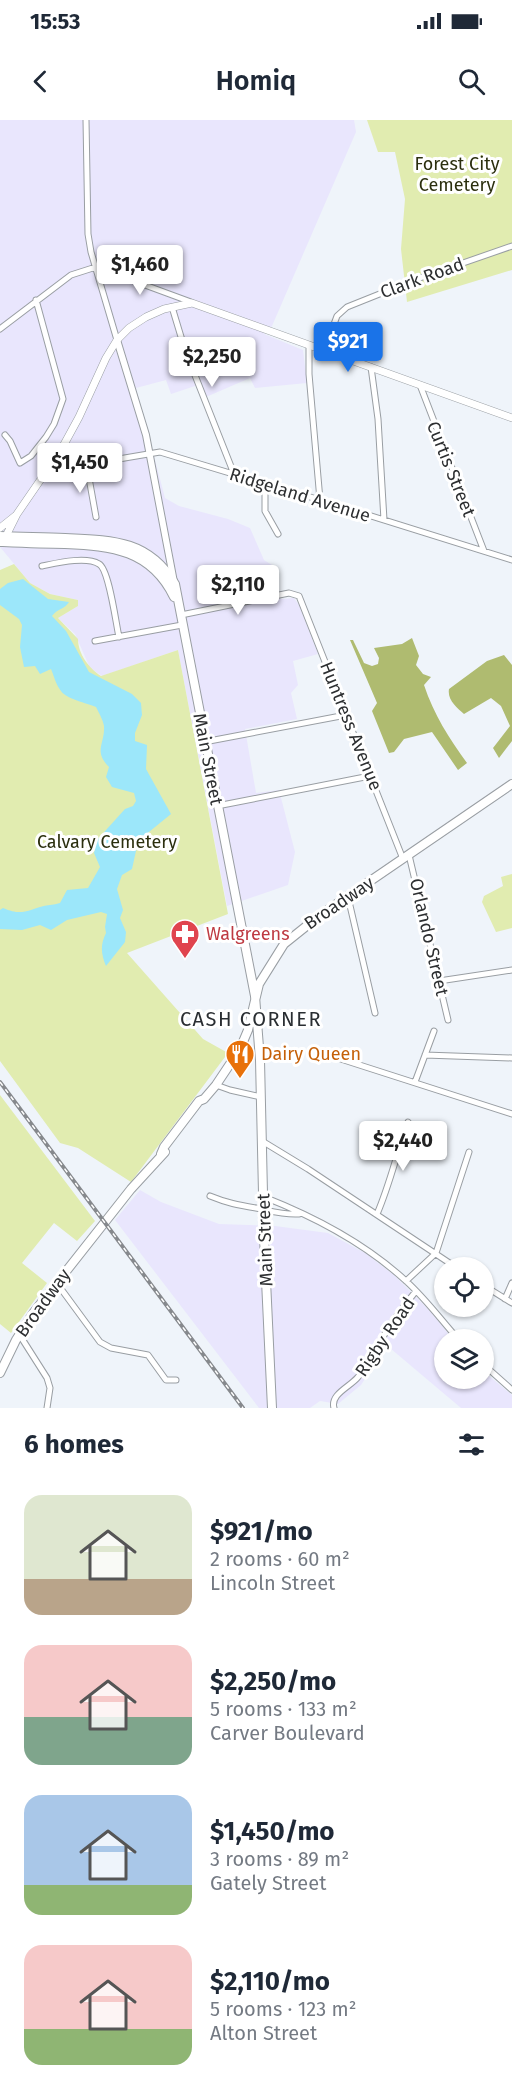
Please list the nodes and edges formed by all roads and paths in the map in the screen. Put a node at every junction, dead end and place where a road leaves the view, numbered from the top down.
1 (86, 120) edge
2 (512, 246) edge
3 (96, 267) junction
4 (36, 300) junction
5 (192, 303) junction
6 (172, 307) junction
7 (0, 329) edge
8 (117, 340) junction
9 (309, 345) junction
10 (324, 351) junction
11 (370, 368) junction
12 (420, 385) junction
13 (512, 418) edge
14 (5, 435) dead end
15 (149, 453) junction
16 (234, 474) junction
17 (265, 484) junction
18 (320, 500) junction
19 (17, 514) junction
20 (96, 518) dead end
21 (384, 520) junction
22 (0, 528) edge
23 (278, 534) dead end
24 (2, 539) edge
25 (484, 551) junction
26 (512, 560) edge
27 (42, 566) dead end
28 (175, 584) junction
29 (181, 616) junction
30 (119, 637) junction
31 (94, 641) dead end
32 (346, 715) junction
33 (204, 742) junction
34 (370, 776) junction
35 (512, 784) edge
36 (217, 806) junction
37 (406, 857) junction
38 (348, 897) junction
39 (512, 970) edge
40 (439, 981) junction
41 (255, 996) junction
42 (375, 1013) dead end
43 (448, 1020) dead end
44 (434, 1031) dead end
45 (319, 1052) dead end
46 (425, 1055) junction
47 (512, 1058) edge
48 (415, 1082) junction
49 (216, 1084) junction
50 (261, 1097) junction
51 (512, 1114) edge
52 (408, 1122) dead end
53 (262, 1141) junction
54 (469, 1152) dead end
55 (210, 1196) dead end
56 (264, 1197) junction
57 (264, 1210) junction
58 (300, 1214) junction
59 (377, 1214) junction
60 (436, 1253) junction
61 (442, 1257) edge
62 (406, 1281) junction
63 (56, 1282) junction
64 (512, 1282) edge
65 (416, 1291) junction
66 (494, 1292) edge
67 (506, 1299) junction
68 (512, 1303) edge
69 (449, 1329) edge
70 (19, 1334) junction
71 (0, 1373) edge
72 (494, 1374) edge
73 (176, 1380) dead end
74 (512, 1390) edge
75 (47, 1408) edge
76 (272, 1408) edge
77 (334, 1408) edge

1 - 3 street, Main Street
2 - 10 street, Clark Road
3 - 4 street
3 - 5 street
3 - 8 street, Main Street
4 - 7 street
4 - 14 street
5 - 6 main road
5 - 9 main road
6 - 8 main road
6 - 16 street
8 - 15 street, Main Street
8 - 19 main road
9 - 10 main road
9 - 18 street
10 - 11 main road
11 - 12 main road
11 - 21 street
12 - 13 main road
12 - 25 street, Curtis Street
15 - 16 street, Ridgeland Avenue
15 - 20 street, Ridgeland Avenue
15 - 28 street, Main Street
16 - 17 street, Ridgeland Avenue
17 - 18 street, Ridgeland Avenue
17 - 23 street
18 - 21 street, Ridgeland Avenue
19 - 22 main road
19 - 24 main road
21 - 25 street, Ridgeland Avenue
24 - 28 main road
24 - 29 main road
25 - 26 street, Ridgeland Avenue
27 - 30 street
28 - 29 main road, Main Street
29 - 30 street
29 - 32 street, Huntress Avenue
29 - 33 main road, Main Street
30 - 31 street
32 - 33 street
32 - 34 street, Huntress Avenue
33 - 36 main road, Main Street
34 - 36 street
34 - 37 street, Huntress Avenue
35 - 37 main road, Broadway
36 - 41 main road, Main Street
37 - 38 main road, Broadway
37 - 40 street, Orlando Street
38 - 41 main road, Broadway
38 - 42 street
39 - 40 street
40 - 43 street, Orlando Street
41 - 49 main road, Broadway
41 - 50 main road, Main Street
44 - 46 street
45 - 48 street
46 - 47 street
46 - 48 street
48 - 51 street
49 - 50 street
49 - 63 main road, Broadway
50 - 53 main road, Main Street
52 - 59 street
53 - 56 main road, Main Street
53 - 59 street
54 - 60 street
55 - 57 street
56 - 57 main road, Main Street
56 - 58 street
57 - 58 street
57 - 76 main road, Main Street
58 - 62 street
59 - 60 street
60 - 61 street
60 - 62 street
62 - 65 street
63 - 70 main road, Broadway
63 - 73 street
64 - 67 street
65 - 69 street
65 - 77 street, Rigby Road
66 - 67 street
67 - 68 street
70 - 71 main road, Broadway
70 - 75 street
72 - 74 street

